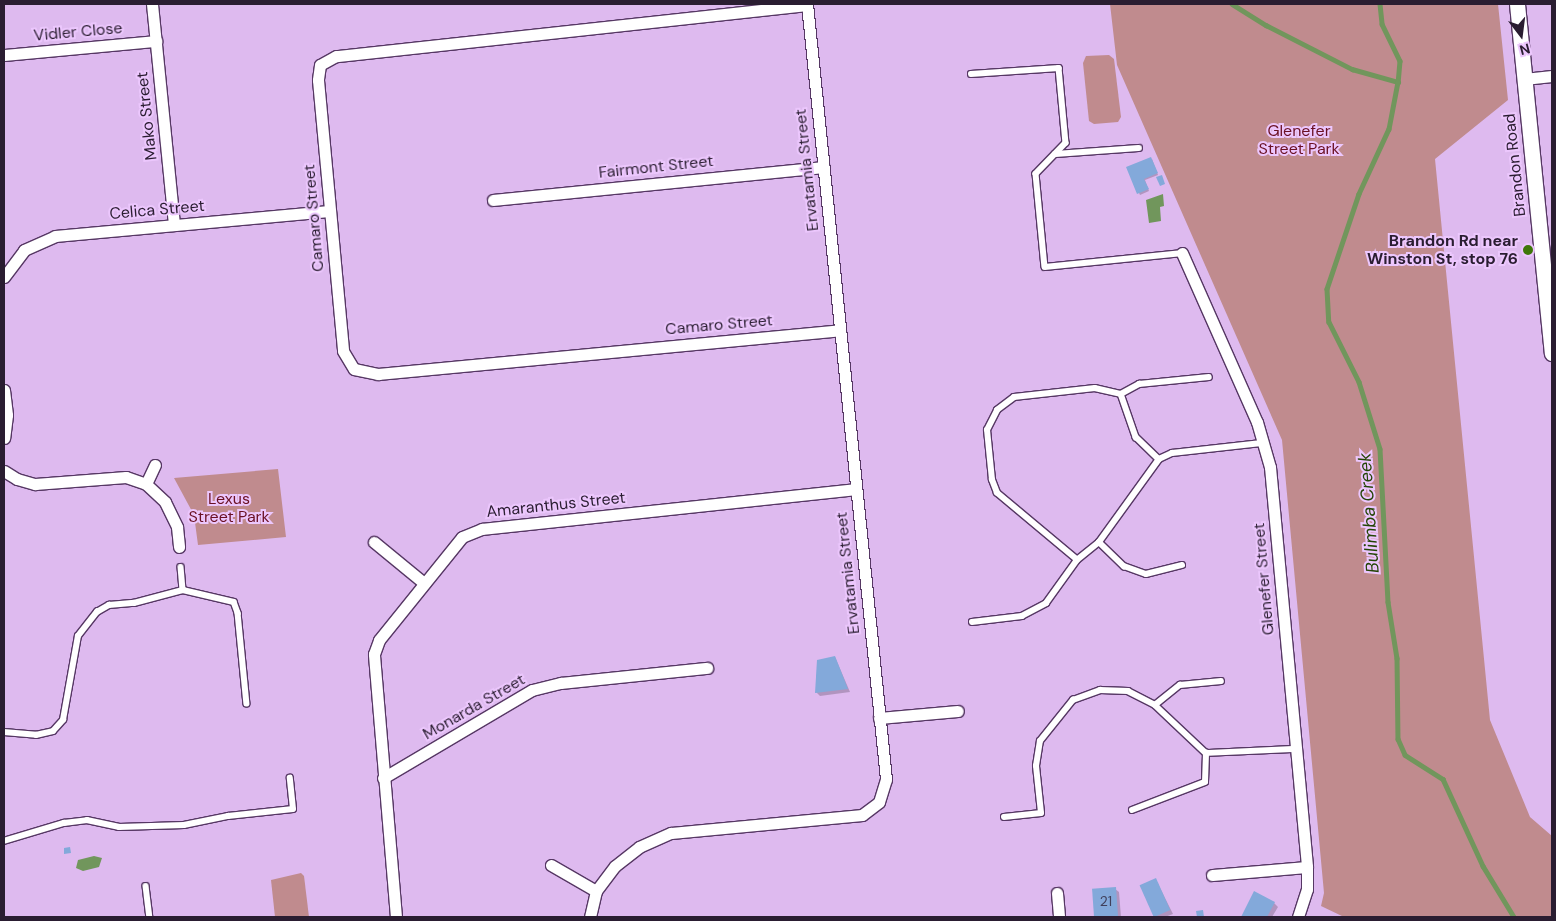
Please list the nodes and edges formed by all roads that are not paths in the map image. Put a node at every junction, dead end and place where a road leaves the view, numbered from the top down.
1 (152, 4) edge
2 (807, 4) edge
3 (1517, 4) edge
4 (156, 41) junction
5 (4, 55) edge
6 (971, 74) dead end
7 (1552, 76) edge
8 (1524, 79) junction
9 (1139, 148) dead end
10 (1055, 154) junction
11 (823, 167) junction
12 (493, 200) dead end
13 (329, 211) junction
14 (174, 225) junction
15 (1182, 252) joint
16 (4, 277) edge
17 (840, 330) junction
18 (1552, 353) edge
19 (1209, 376) dead end
20 (4, 390) edge
21 (1121, 394) junction
22 (4, 438) edge
23 (1265, 442) junction
24 (1159, 459) junction
25 (155, 466) dead end
26 (4, 470) edge
27 (146, 484) junction
28 (856, 489) junction
29 (374, 542) dead end
30 (1099, 542) junction
31 (180, 547) dead end
32 (1077, 560) junction
33 (1182, 565) dead end
34 (181, 567) dead end
35 (424, 584) junction
36 (183, 590) junction
37 (972, 622) dead end
38 (707, 668) dead end
39 (1221, 681) dead end
40 (247, 704) dead end
41 (1155, 705) junction
42 (958, 711) dead end
43 (879, 718) junction
44 (4, 732) edge
45 (1295, 749) junction
46 (1206, 753) junction
47 (290, 778) dead end
48 (383, 778) junction
49 (1132, 810) dead end
50 (1004, 817) dead end
51 (4, 841) edge
52 (551, 865) dead end
53 (1307, 867) junction
54 (1212, 875) dead end
55 (146, 886) dead end
56 (596, 891) junction
57 (1057, 894) dead end
58 (150, 917) edge
59 (396, 917) edge
60 (590, 917) edge
61 (1059, 917) edge
62 (1298, 917) edge

1 - 4 street, Mako Street
2 - 11 street, Ervatamia Street
2 - 13 street, Camaro Street
3 - 8 street, Brandon Road
4 - 5 street, Vidler Close
4 - 14 street, Mako Street
6 - 10 lane
7 - 8 street
8 - 18 street, Brandon Road
9 - 10 lane
10 - 15 lane
11 - 12 street, Fairmont Street
11 - 17 street, Ervatamia Street
13 - 14 street, Celica Street
13 - 17 street, Camaro Street
14 - 16 street, Celica Street
15 - 23 street, Glenefer Street
17 - 28 street, Ervatamia Street
19 - 21 lane
20 - 22 street
21 - 24 lane
21 - 32 lane
23 - 24 lane
23 - 45 street, Glenefer Street
24 - 30 lane
25 - 27 street
26 - 27 street
27 - 31 street
28 - 35 street, Amaranthus Street
28 - 43 street, Ervatamia Street
29 - 35 street
30 - 32 lane
30 - 33 lane
32 - 37 lane
34 - 36 lane
35 - 48 street, Amaranthus Street
36 - 40 lane
36 - 44 lane
38 - 48 street, Monarda Street
39 - 41 lane
41 - 46 lane
41 - 50 lane
42 - 43 street
43 - 56 street, Ervatamia Street
45 - 46 lane
45 - 53 street, Glenefer Street
46 - 49 lane
47 - 51 lane
48 - 59 street, Amaranthus Street
52 - 56 street
53 - 54 street
53 - 62 street, Glenefer Street
55 - 58 lane
56 - 60 street, Ervatamia Street
57 - 61 street

